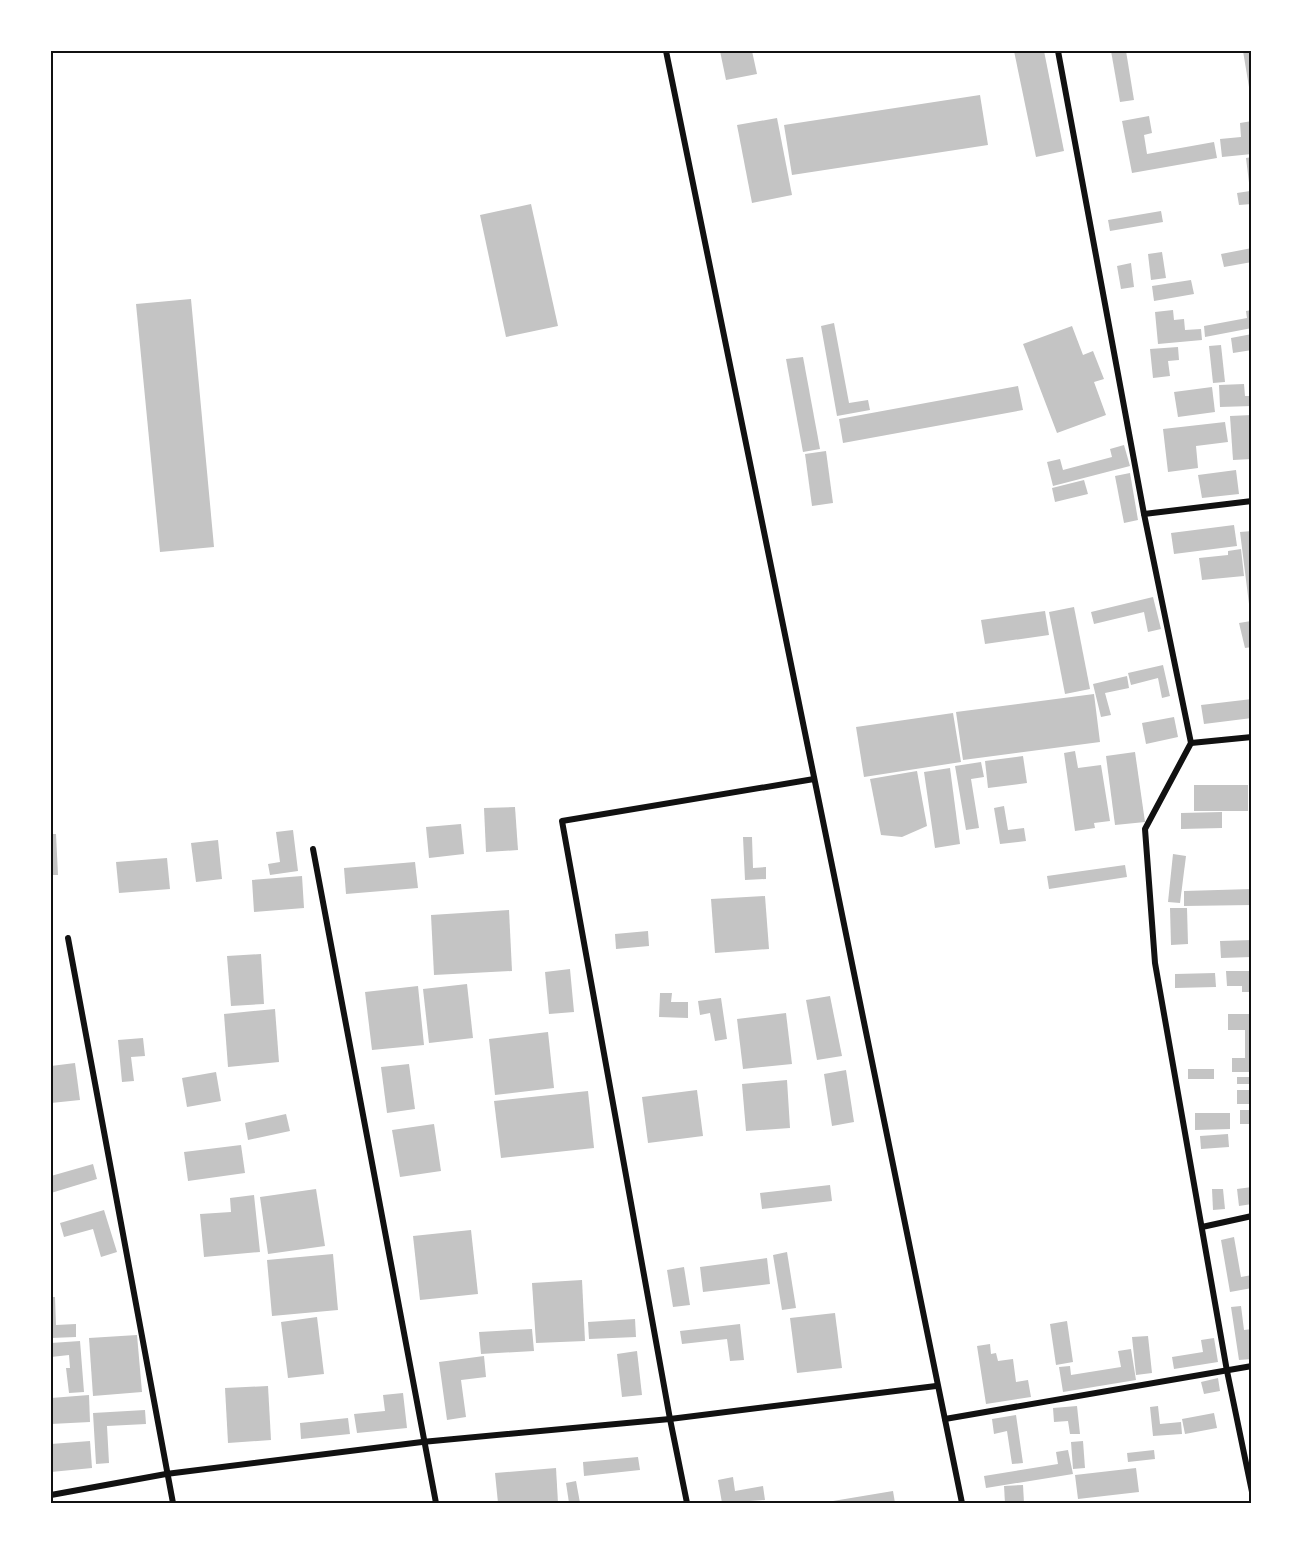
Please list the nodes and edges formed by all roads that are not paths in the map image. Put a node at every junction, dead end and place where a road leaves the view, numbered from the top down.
1 (666, 51) edge
2 (1058, 51) edge
3 (1252, 501) edge
4 (1144, 514) junction
5 (1252, 737) edge
6 (1191, 743) junction
7 (814, 778) junction
8 (312, 849) dead end
9 (68, 938) dead end
10 (1252, 1216) edge
11 (1202, 1227) junction
12 (1252, 1366) edge
13 (1227, 1371) junction
14 (936, 1386) junction
15 (670, 1419) junction
16 (945, 1419) junction
17 (422, 1442) junction
18 (166, 1474) junction
19 (1252, 1492) edge
20 (51, 1495) edge
21 (172, 1503) edge
22 (436, 1503) edge
23 (687, 1503) edge
24 (962, 1503) edge

1 - 7 street
2 - 4 street
3 - 4 street
4 - 6 street
5 - 6 street
6 - 11 street
7 - 14 street
7 - 15 street
8 - 17 street
9 - 18 street
10 - 11 street
11 - 13 street
12 - 13 street
13 - 16 street
13 - 19 street
14 - 15 street
14 - 16 street
15 - 17 street
15 - 23 street
16 - 24 street
17 - 18 street
17 - 22 street
18 - 20 street
18 - 21 street

